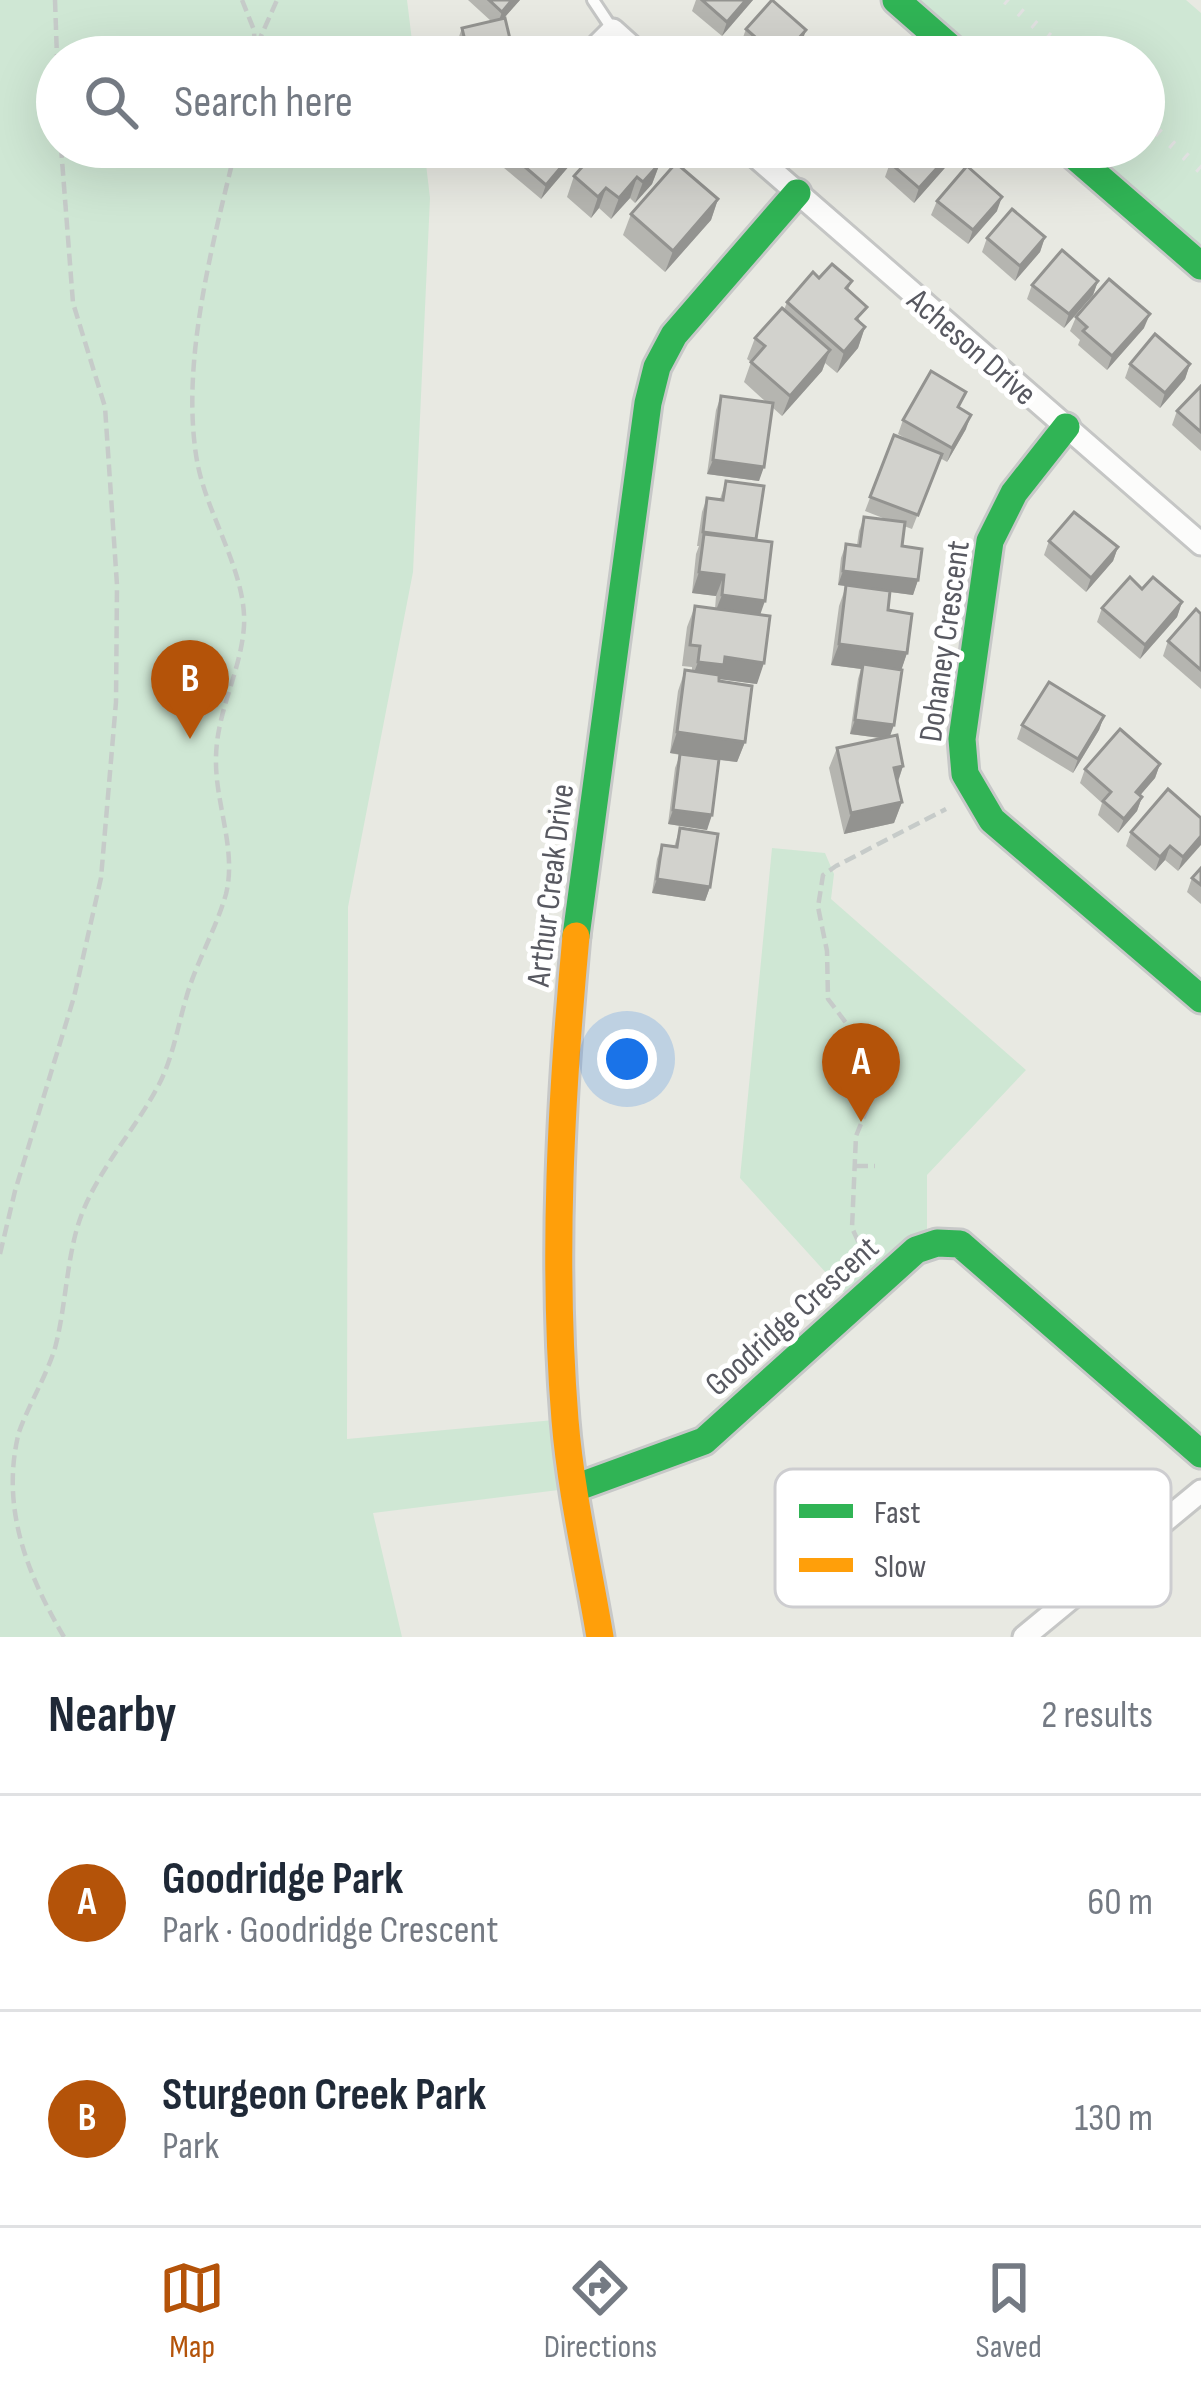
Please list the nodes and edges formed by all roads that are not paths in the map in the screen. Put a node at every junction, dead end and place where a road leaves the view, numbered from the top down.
1 (592, 0) edge
2 (896, 0) edge
3 (604, 36) edge
4 (937, 36) edge
5 (769, 168) edge
6 (1088, 168) edge
7 (797, 193) junction
8 (1201, 266) edge
9 (1066, 427) junction
10 (1201, 544) edge
11 (1201, 999) edge
12 (1201, 1454) edge
13 (575, 1488) junction
14 (1201, 1491) edge
15 (1171, 1516) edge
16 (1060, 1607) edge
17 (600, 1637) edge
18 (1024, 1637) edge

1 - 3 lane
2 - 4 street
5 - 7 street, Acheson Drive
6 - 8 street
7 - 9 street, Acheson Drive
7 - 13 street, Arthur Creak Drive
9 - 10 street, Acheson Drive
9 - 11 street, Dohaney Crescent
12 - 13 street, Goodridge Crescent
13 - 17 street, Arthur Creak Drive
14 - 15 street
16 - 18 street

